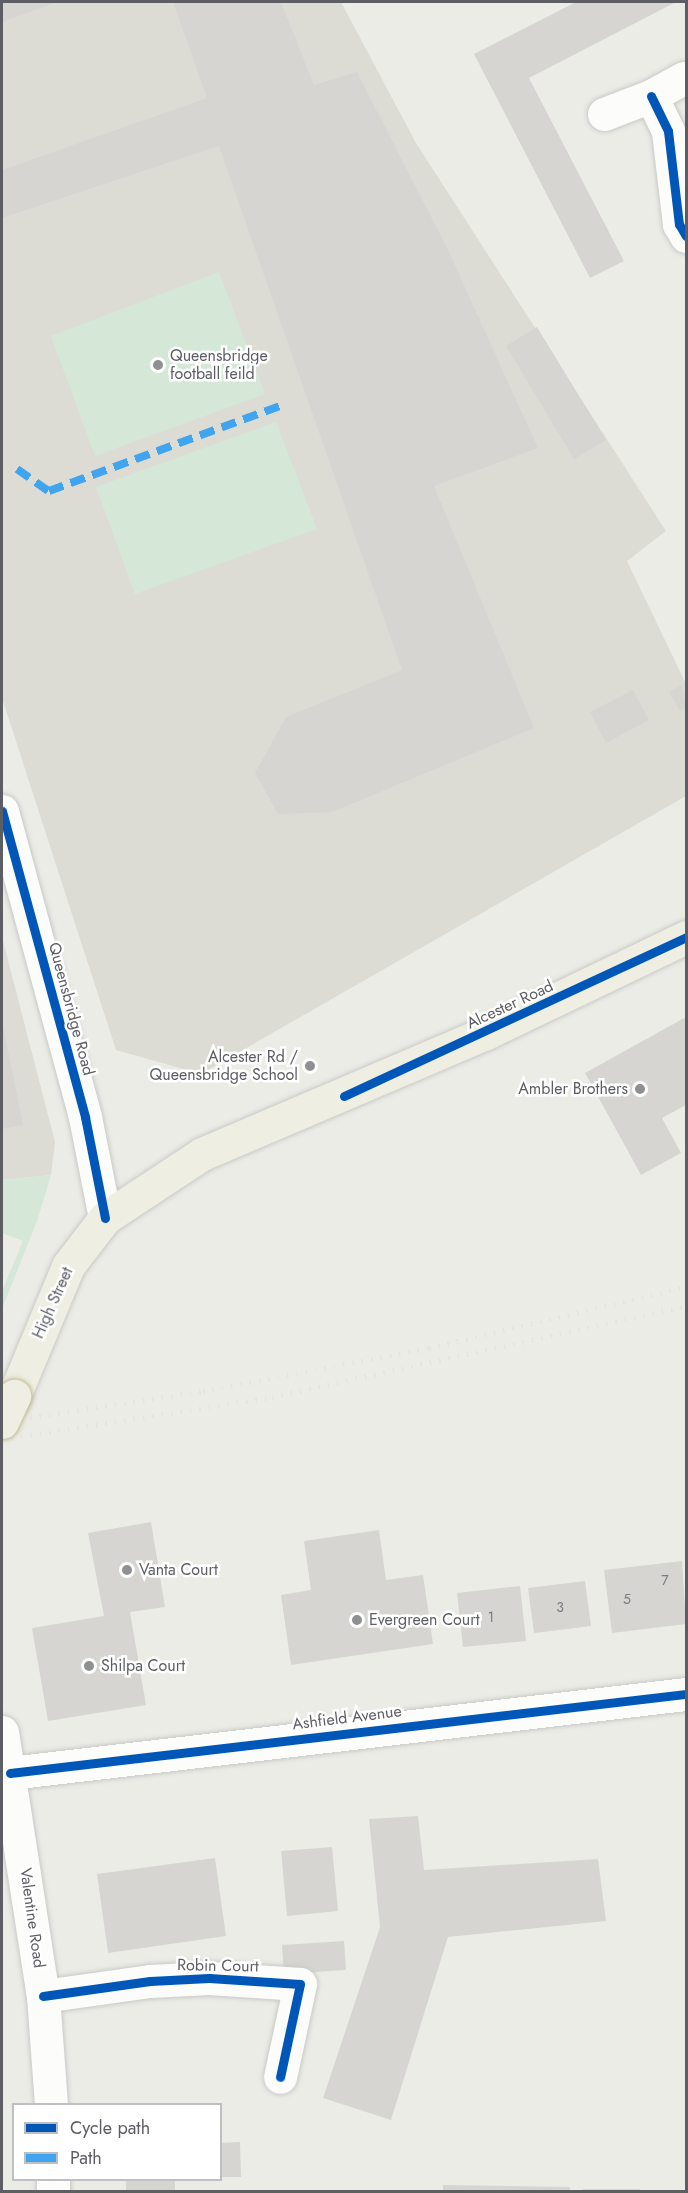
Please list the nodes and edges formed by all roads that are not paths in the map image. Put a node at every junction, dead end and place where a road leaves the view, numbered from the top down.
1 (683, 78) dead end
2 (651, 96) junction
3 (604, 114) dead end
4 (687, 236) edge
5 (2, 811) edge
6 (687, 937) edge
7 (105, 1218) junction
8 (8, 1409) edge
9 (687, 1694) edge
10 (2, 1732) edge
11 (10, 1773) junction
12 (43, 1996) junction
13 (280, 2077) dead end
14 (51, 2103) edge

1 - 2 street
2 - 3 street
2 - 4 street
5 - 7 street, Queensbridge Road
6 - 7 highway, Alcester Road
7 - 8 highway, High Street
9 - 11 street, Ashfield Avenue
10 - 11 street, Valentine Road
11 - 12 street, Valentine Road
12 - 13 street, Robin Court
12 - 14 street, Valentine Road

